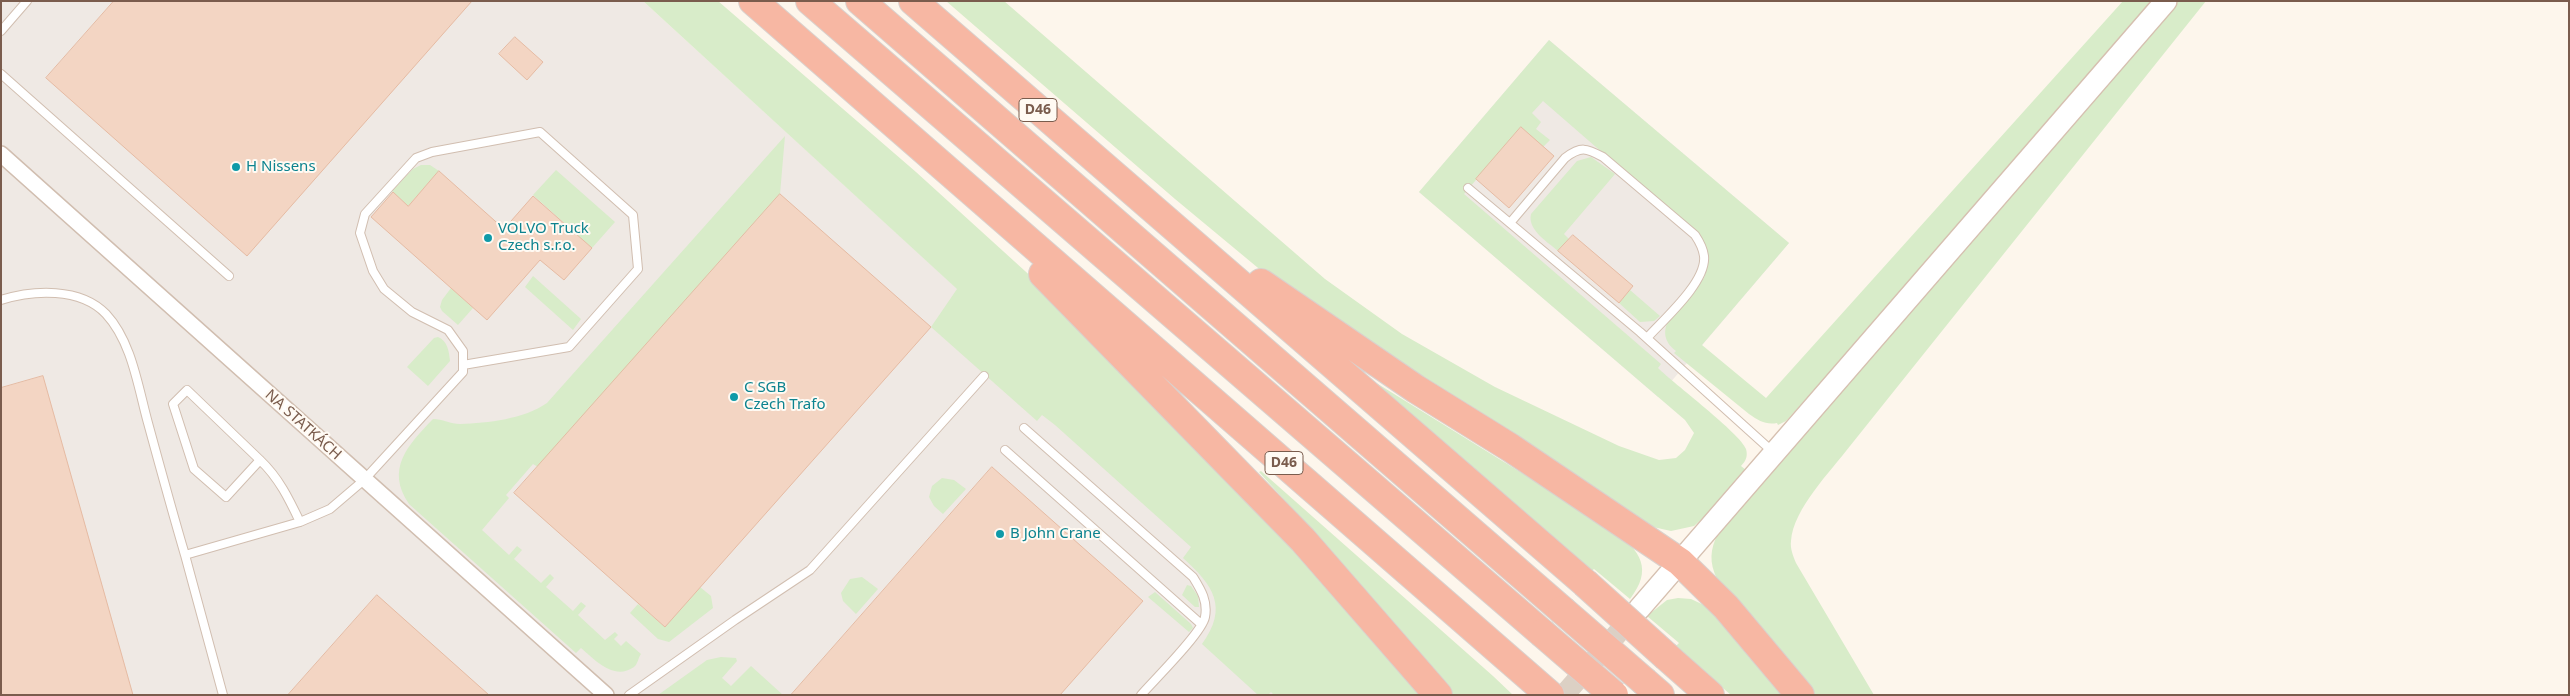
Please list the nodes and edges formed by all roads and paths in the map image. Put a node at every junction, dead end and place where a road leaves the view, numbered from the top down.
1 (27, 1) edge
2 (753, 1) edge
3 (810, 1) edge
4 (860, 1) edge
5 (913, 1) edge
6 (2166, 1) edge
7 (1, 31) edge
8 (1, 74) edge
9 (899, 129) junction
10 (1, 154) edge
11 (1468, 188) dead end
12 (1164, 218) junction
13 (1510, 223) junction
14 (229, 276) dead end
15 (1, 300) edge
16 (1646, 338) junction
17 (463, 366) junction
18 (984, 376) dead end
19 (1024, 428) dead end
20 (1005, 450) dead end
21 (1774, 453) junction
22 (260, 460) junction
23 (364, 480) junction
24 (300, 522) junction
25 (185, 556) junction
26 (1680, 562) junction
27 (1639, 609) tunnel mouth
28 (1201, 624) junction
29 (1653, 688) edge
30 (224, 695) edge
31 (606, 695) edge
32 (629, 695) edge
33 (1141, 695) edge
34 (1438, 695) edge
35 (1550, 695) edge
36 (1614, 695) edge
37 (1710, 695) edge
38 (1800, 695) edge

1 - 7 lane
2 - 9 highway, D46
3 - 36 highway, bridge
4 - 29 highway, bridge
5 - 12 highway, D46
6 - 21 main road
8 - 14 lane
9 - 34 highway
9 - 35 highway, D46
10 - 23 street, NA STATKÁCH
11 - 13 lane
12 - 26 highway
12 - 37 highway, D46, bridge
13 - 16 lane
13 - 16 lane
15 - 25 lane
16 - 21 lane
17 - 17 lane
17 - 23 lane
18 - 32 lane
19 - 28 lane
20 - 28 lane
21 - 26 main road
22 - 22 lane
22 - 24 lane
23 - 24 lane
23 - 31 street, NA STATKÁCH
24 - 25 lane
25 - 30 lane
26 - 27 main road
26 - 38 highway
28 - 33 lane

